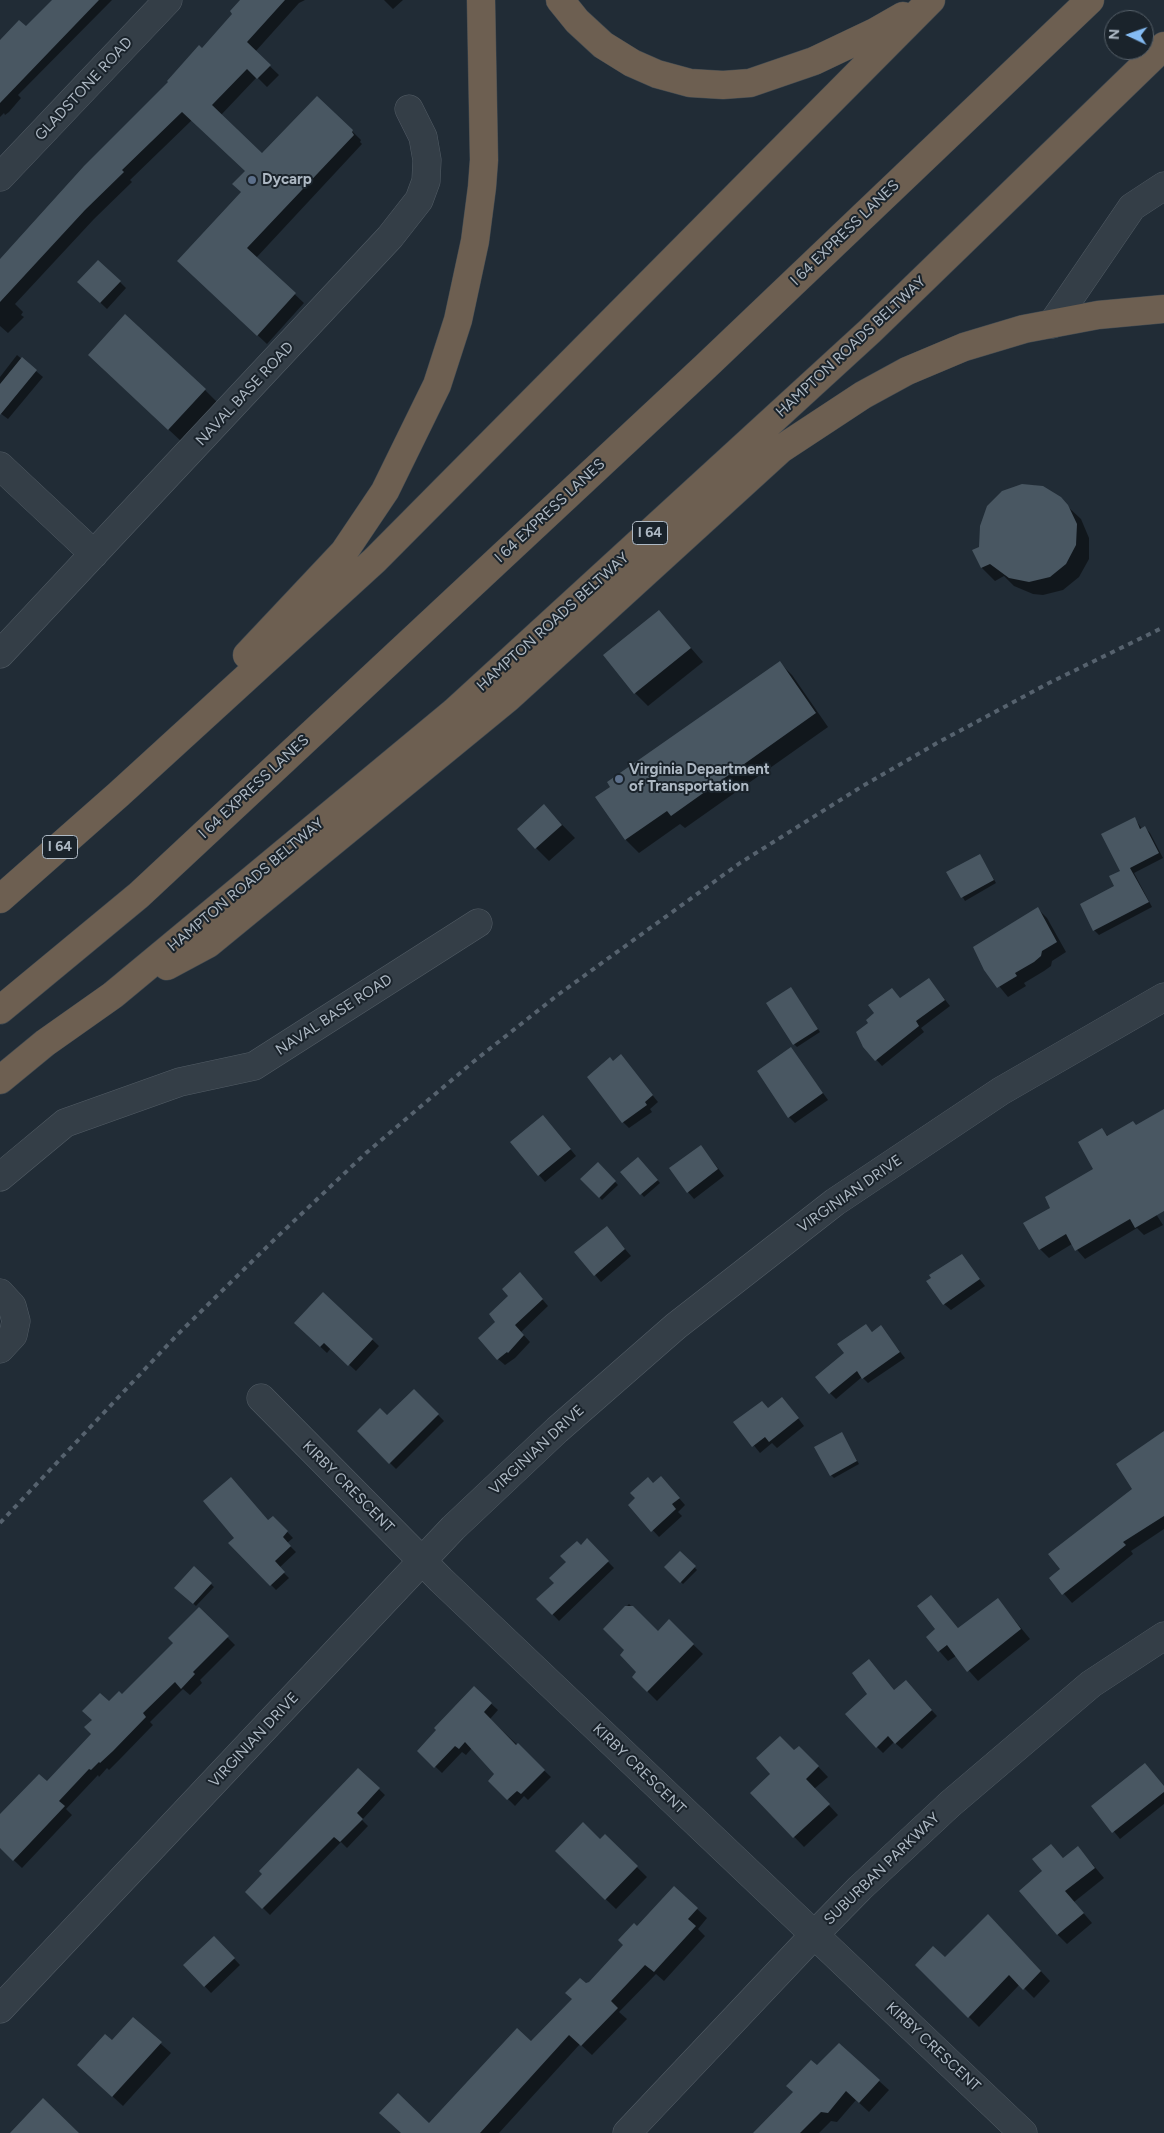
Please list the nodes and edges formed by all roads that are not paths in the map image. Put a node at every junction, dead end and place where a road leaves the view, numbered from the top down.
1 (168, 0) edge
2 (481, 0) edge
3 (560, 0) edge
4 (930, 0) edge
5 (1090, 0) edge
6 (1164, 46) edge
7 (409, 110) dead end
8 (0, 177) edge
9 (1164, 186) edge
10 (1164, 309) edge
11 (1052, 324) junction
12 (0, 466) edge
13 (94, 554) junction
14 (0, 654) edge
15 (119, 794) junction
16 (0, 899) edge
17 (478, 923) dead end
18 (113, 995) junction
19 (1164, 997) edge
20 (0, 1010) edge
21 (0, 1080) edge
22 (0, 1177) edge
23 (0, 1293) edge
24 (0, 1349) edge
25 (261, 1398) dead end
26 (422, 1561) junction
27 (1164, 1636) edge
28 (814, 1935) junction
29 (0, 2009) edge
30 (627, 2133) edge
31 (1023, 2133) edge

1 - 8 street, GLADSTONE ROAD
2 - 15 highway
3 - 4 highway
4 - 15 highway, I 64
5 - 20 highway, I 64 EXPRESS LANES
6 - 18 highway, HAMPTON ROADS BELTWAY / I 64
7 - 13 street, NAVAL BASE ROAD
9 - 11 street
10 - 11 highway
11 - 18 highway
12 - 13 street
13 - 14 street, NAVAL BASE ROAD
15 - 16 highway, I 64
17 - 22 street, NAVAL BASE ROAD
18 - 21 highway, HAMPTON ROADS BELTWAY / I 64
19 - 26 street, VIRGINIAN DRIVE
23 - 24 street
25 - 26 street, KIRBY CRESCENT
26 - 28 street, KIRBY CRESCENT
26 - 29 street, VIRGINIAN DRIVE
27 - 28 street, SUBURBAN PARKWAY
28 - 30 street, SUBURBAN PARKWAY
28 - 31 street, KIRBY CRESCENT

